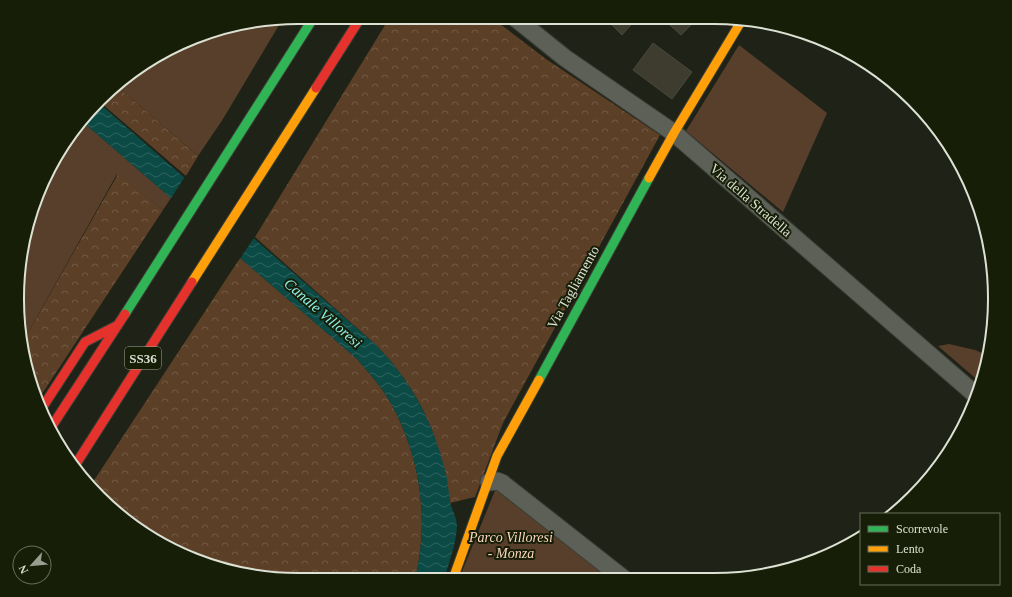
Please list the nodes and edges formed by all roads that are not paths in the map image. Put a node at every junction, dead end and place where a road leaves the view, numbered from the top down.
1 (309, 24) edge
2 (357, 24) edge
3 (523, 24) edge
4 (739, 25) edge
5 (674, 133) junction
6 (120, 323) junction
7 (971, 392) edge
8 (45, 404) edge
9 (54, 423) edge
10 (78, 461) edge
11 (489, 482) junction
12 (455, 573) edge
13 (616, 573) edge

1 - 6 main road, SS36
2 - 10 main road, SS36
3 - 5 street, Via della Stradella
4 - 5 main road, Via Tagliamento
5 - 7 street, Via della Stradella
5 - 11 main road, Via Tagliamento
6 - 8 main road
6 - 9 main road, SS36
11 - 12 main road, Via Tagliamento
11 - 13 street

